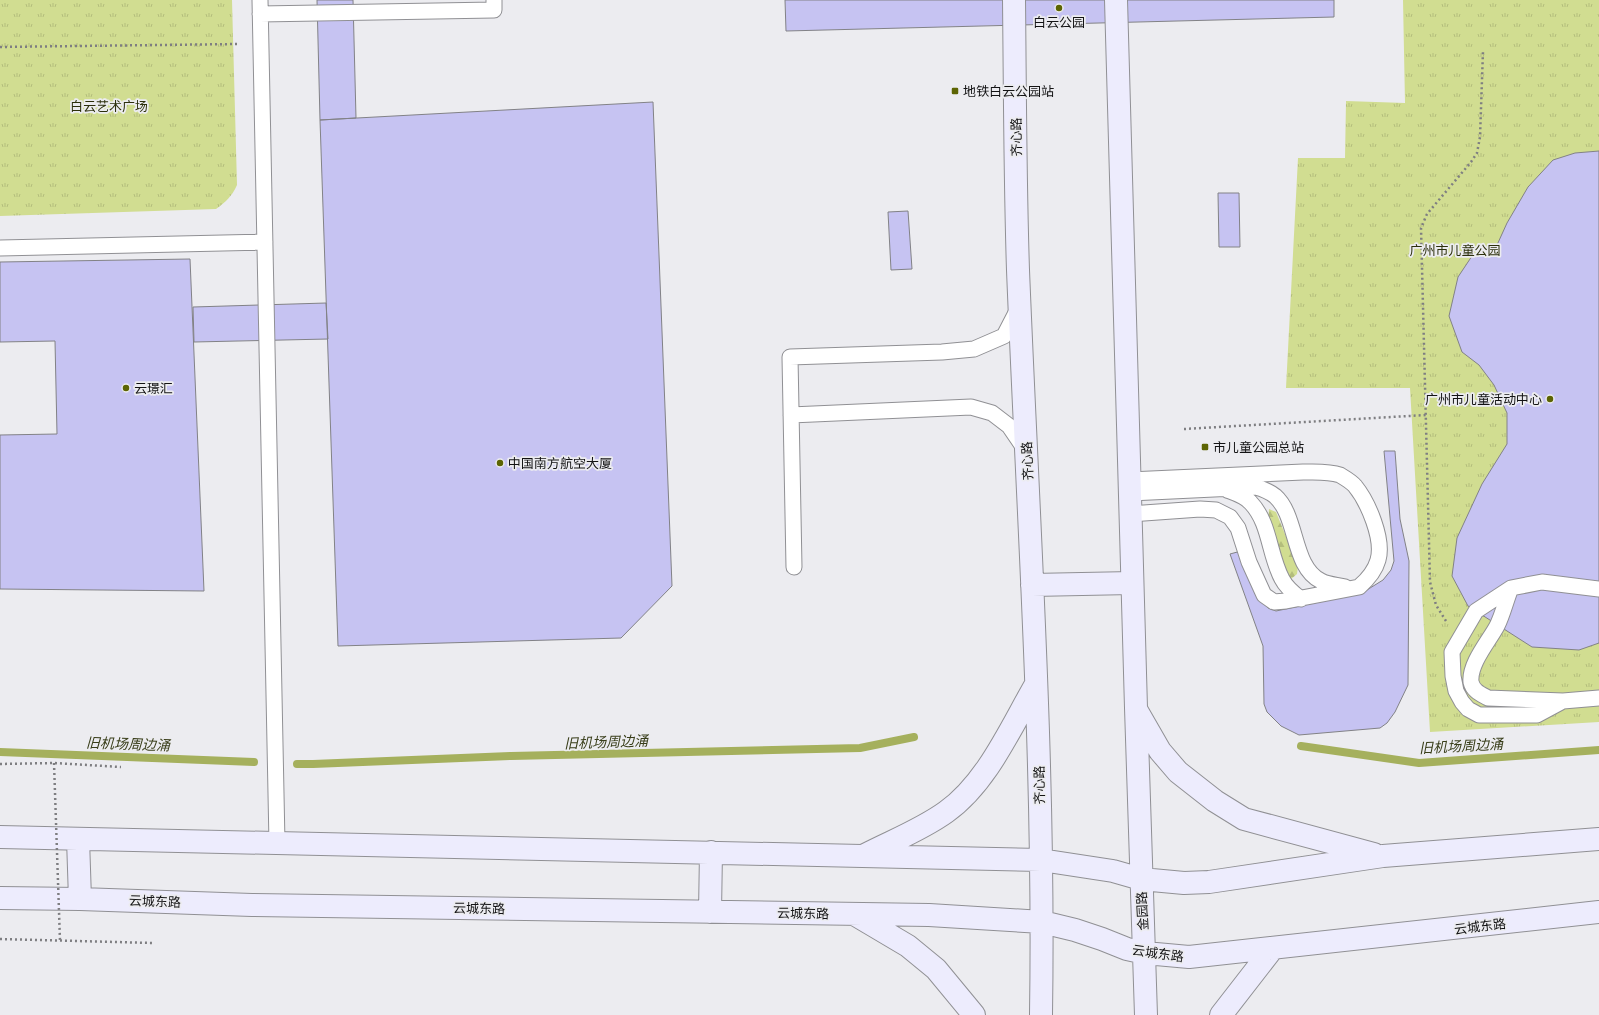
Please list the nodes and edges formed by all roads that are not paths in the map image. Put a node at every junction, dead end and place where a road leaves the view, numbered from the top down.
1 (494, 0) edge
2 (1014, 0) edge
3 (1116, 0) edge
4 (260, 7) edge
5 (265, 242) junction
6 (0, 248) edge
7 (1020, 306) junction
8 (791, 415) junction
9 (1026, 452) junction
10 (1130, 486) junction
11 (1224, 489) junction
12 (1130, 514) junction
13 (794, 567) dead end
14 (1132, 583) junction
15 (1032, 585) junction
16 (1352, 588) junction
17 (1511, 588) junction
18 (1599, 590) edge
19 (1300, 599) junction
20 (1036, 683) junction
21 (1599, 698) edge
22 (1563, 701) junction
23 (1136, 708) junction
24 (0, 837) edge
25 (78, 839) junction
26 (1599, 839) edge
27 (277, 843) junction
28 (711, 852) junction
29 (863, 856) junction
30 (1383, 856) junction
31 (1041, 860) junction
32 (1141, 879) junction
33 (0, 898) edge
34 (80, 899) junction
35 (710, 912) junction
36 (1599, 912) edge
37 (854, 914) junction
38 (1042, 922) junction
39 (1274, 948) junction
40 (1145, 953) junction
41 (974, 1015) edge
42 (1041, 1015) edge
43 (1146, 1015) edge
44 (1221, 1015) edge

1 - 4 lane
2 - 7 main road, 齐心路
3 - 10 main road
4 - 5 lane
5 - 6 lane
5 - 27 lane
7 - 8 lane
7 - 9 main road, 齐心路
8 - 9 lane
8 - 13 lane
9 - 15 main road, 齐心路
10 - 11 lane
10 - 12 main road
10 - 16 lane
11 - 16 lane
11 - 19 lane
12 - 14 main road
12 - 19 lane
14 - 15 main road
14 - 23 main road
15 - 20 main road, 齐心路
16 - 19 lane
17 - 18 lane
17 - 22 lane
17 - 22 lane
20 - 29 main road
20 - 31 main road, 齐心路
21 - 22 lane
23 - 30 main road
23 - 32 main road
24 - 25 main road
25 - 27 main road
25 - 34 main road
26 - 30 main road
27 - 28 main road
28 - 29 main road
28 - 35 main road
29 - 31 main road
30 - 32 main road
31 - 32 main road
31 - 38 main road, 齐心路
32 - 40 main road, 金园路
33 - 34 main road, 云城东路
34 - 35 main road, 云城东路
35 - 37 main road, 云城东路
36 - 39 main road, 云城东路
37 - 38 main road, 云城东路
37 - 41 main road
38 - 40 main road, 云城东路
38 - 42 main road
39 - 40 main road, 云城东路
39 - 44 main road
40 - 43 main road, 金园路

